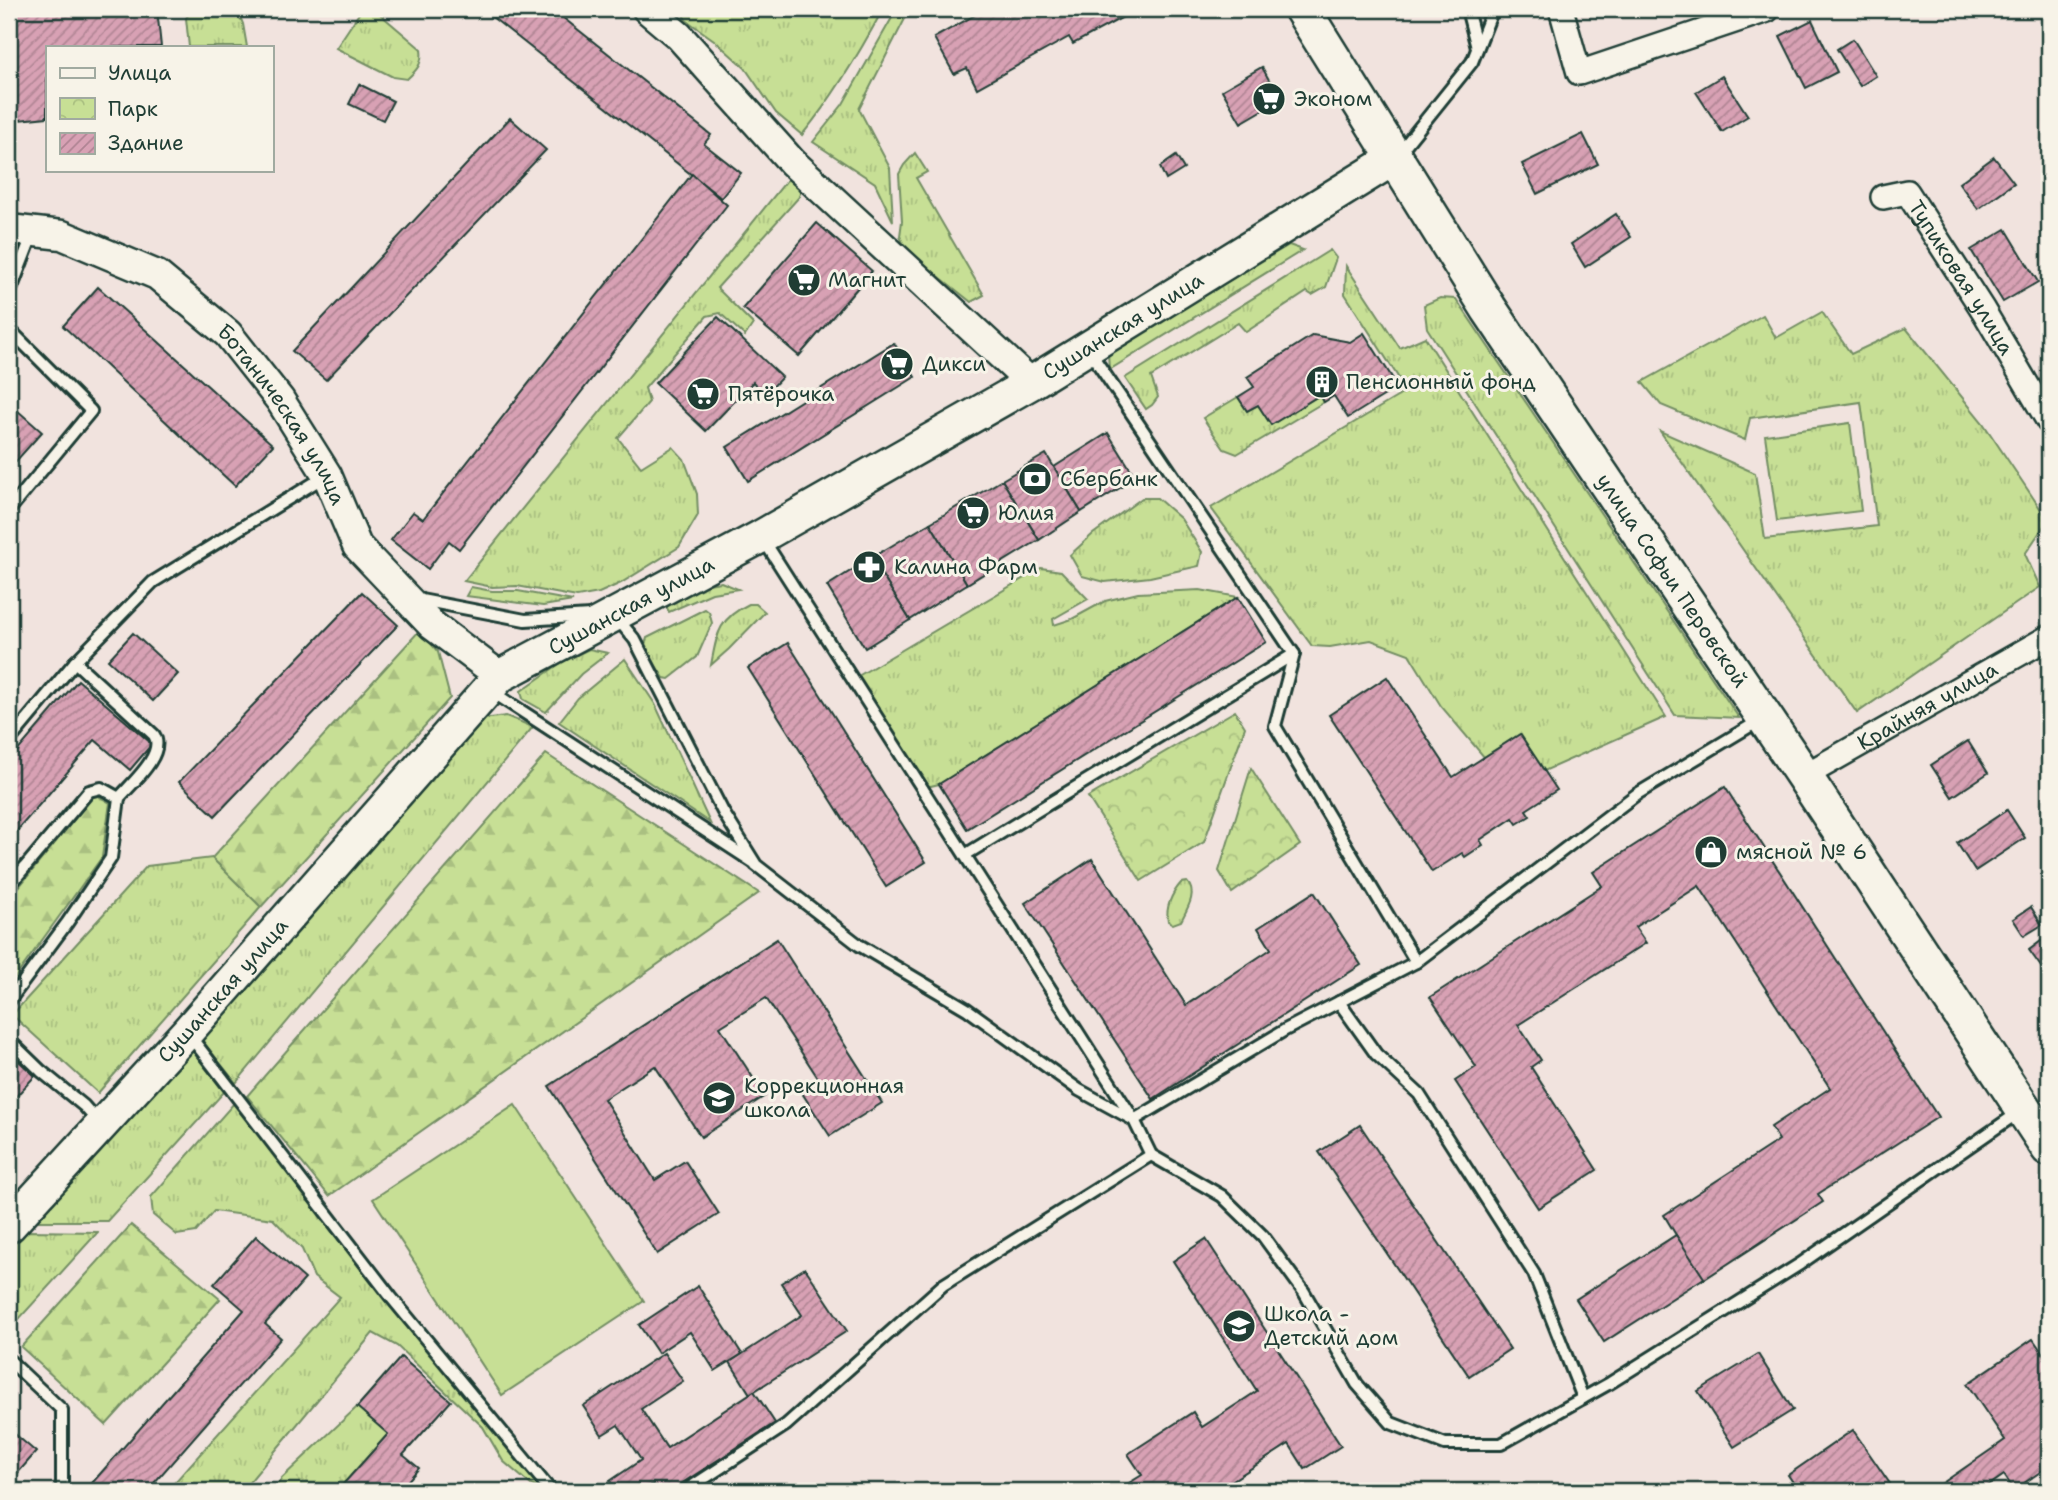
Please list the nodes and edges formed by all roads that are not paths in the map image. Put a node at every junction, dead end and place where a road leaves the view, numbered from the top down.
1 (647, 9) edge
2 (1302, 9) edge
3 (1467, 9) edge
4 (1493, 9) edge
5 (1561, 9) edge
6 (1767, 10) edge
7 (1477, 48) junction
8 (1395, 158) junction
9 (1883, 197) dead end
10 (21, 230) edge
11 (9, 295) edge
12 (9, 329) edge
13 (1088, 349) junction
14 (1031, 383) junction
15 (2049, 422) edge
16 (327, 475) junction
17 (9, 508) edge
18 (762, 536) junction
19 (406, 597) junction
20 (614, 614) junction
21 (2049, 637) edge
22 (1294, 654) junction
23 (75, 662) junction
24 (494, 683) junction
25 (1765, 718) junction
26 (9, 741) edge
27 (1804, 776) junction
28 (119, 798) junction
29 (965, 855) junction
30 (756, 865) junction
31 (9, 886) edge
32 (1416, 962) junction
33 (9, 1001) edge
34 (1339, 1002) junction
35 (187, 1032) junction
36 (9, 1040) edge
37 (2023, 1109) junction
38 (1134, 1120) junction
39 (101, 1125) junction
40 (2049, 1148) edge
41 (1151, 1154) junction
42 (9, 1226) edge
43 (9, 1360) edge
44 (1583, 1398) junction
45 (61, 1491) edge
46 (551, 1491) edge
47 (685, 1491) edge

1 - 14 street
2 - 8 main road, улица Софьи Перовской
3 - 7 lane
4 - 7 lane
5 - 6 street
7 - 8 lane
8 - 13 main road, Сушанская улица
8 - 25 main road, улица Софьи Перовской
9 - 15 street, Тупиковая улица
10 - 11 lane
10 - 16 street, Ботаническая улица
12 - 17 lane
13 - 14 main road, Сушанская улица
13 - 22 lane
14 - 18 main road, Сушанская улица
16 - 19 street, Ботаническая улица
16 - 23 lane
18 - 20 main road, Сушанская улица
18 - 29 lane
19 - 20 lane
19 - 24 street, Ботаническая улица
20 - 24 main road, Сушанская улица
20 - 30 lane
21 - 27 street, Крайняя улица
22 - 29 lane
22 - 32 lane
23 - 26 lane
23 - 28 lane
24 - 30 lane
24 - 35 main road, Сушанская улица
25 - 27 main road, улица Софьи Перовской
25 - 32 lane
27 - 37 main road, улица Софьи Перовской
28 - 31 lane
28 - 33 lane
29 - 38 lane
30 - 38 lane
32 - 34 lane
34 - 38 lane
34 - 44 lane
35 - 39 main road, Сушанская улица
35 - 46 lane
36 - 39 lane
37 - 40 main road, улица Софьи Перовской
37 - 44 lane
38 - 41 lane
39 - 42 main road, Сушанская улица
41 - 44 lane
41 - 47 lane
43 - 45 lane

